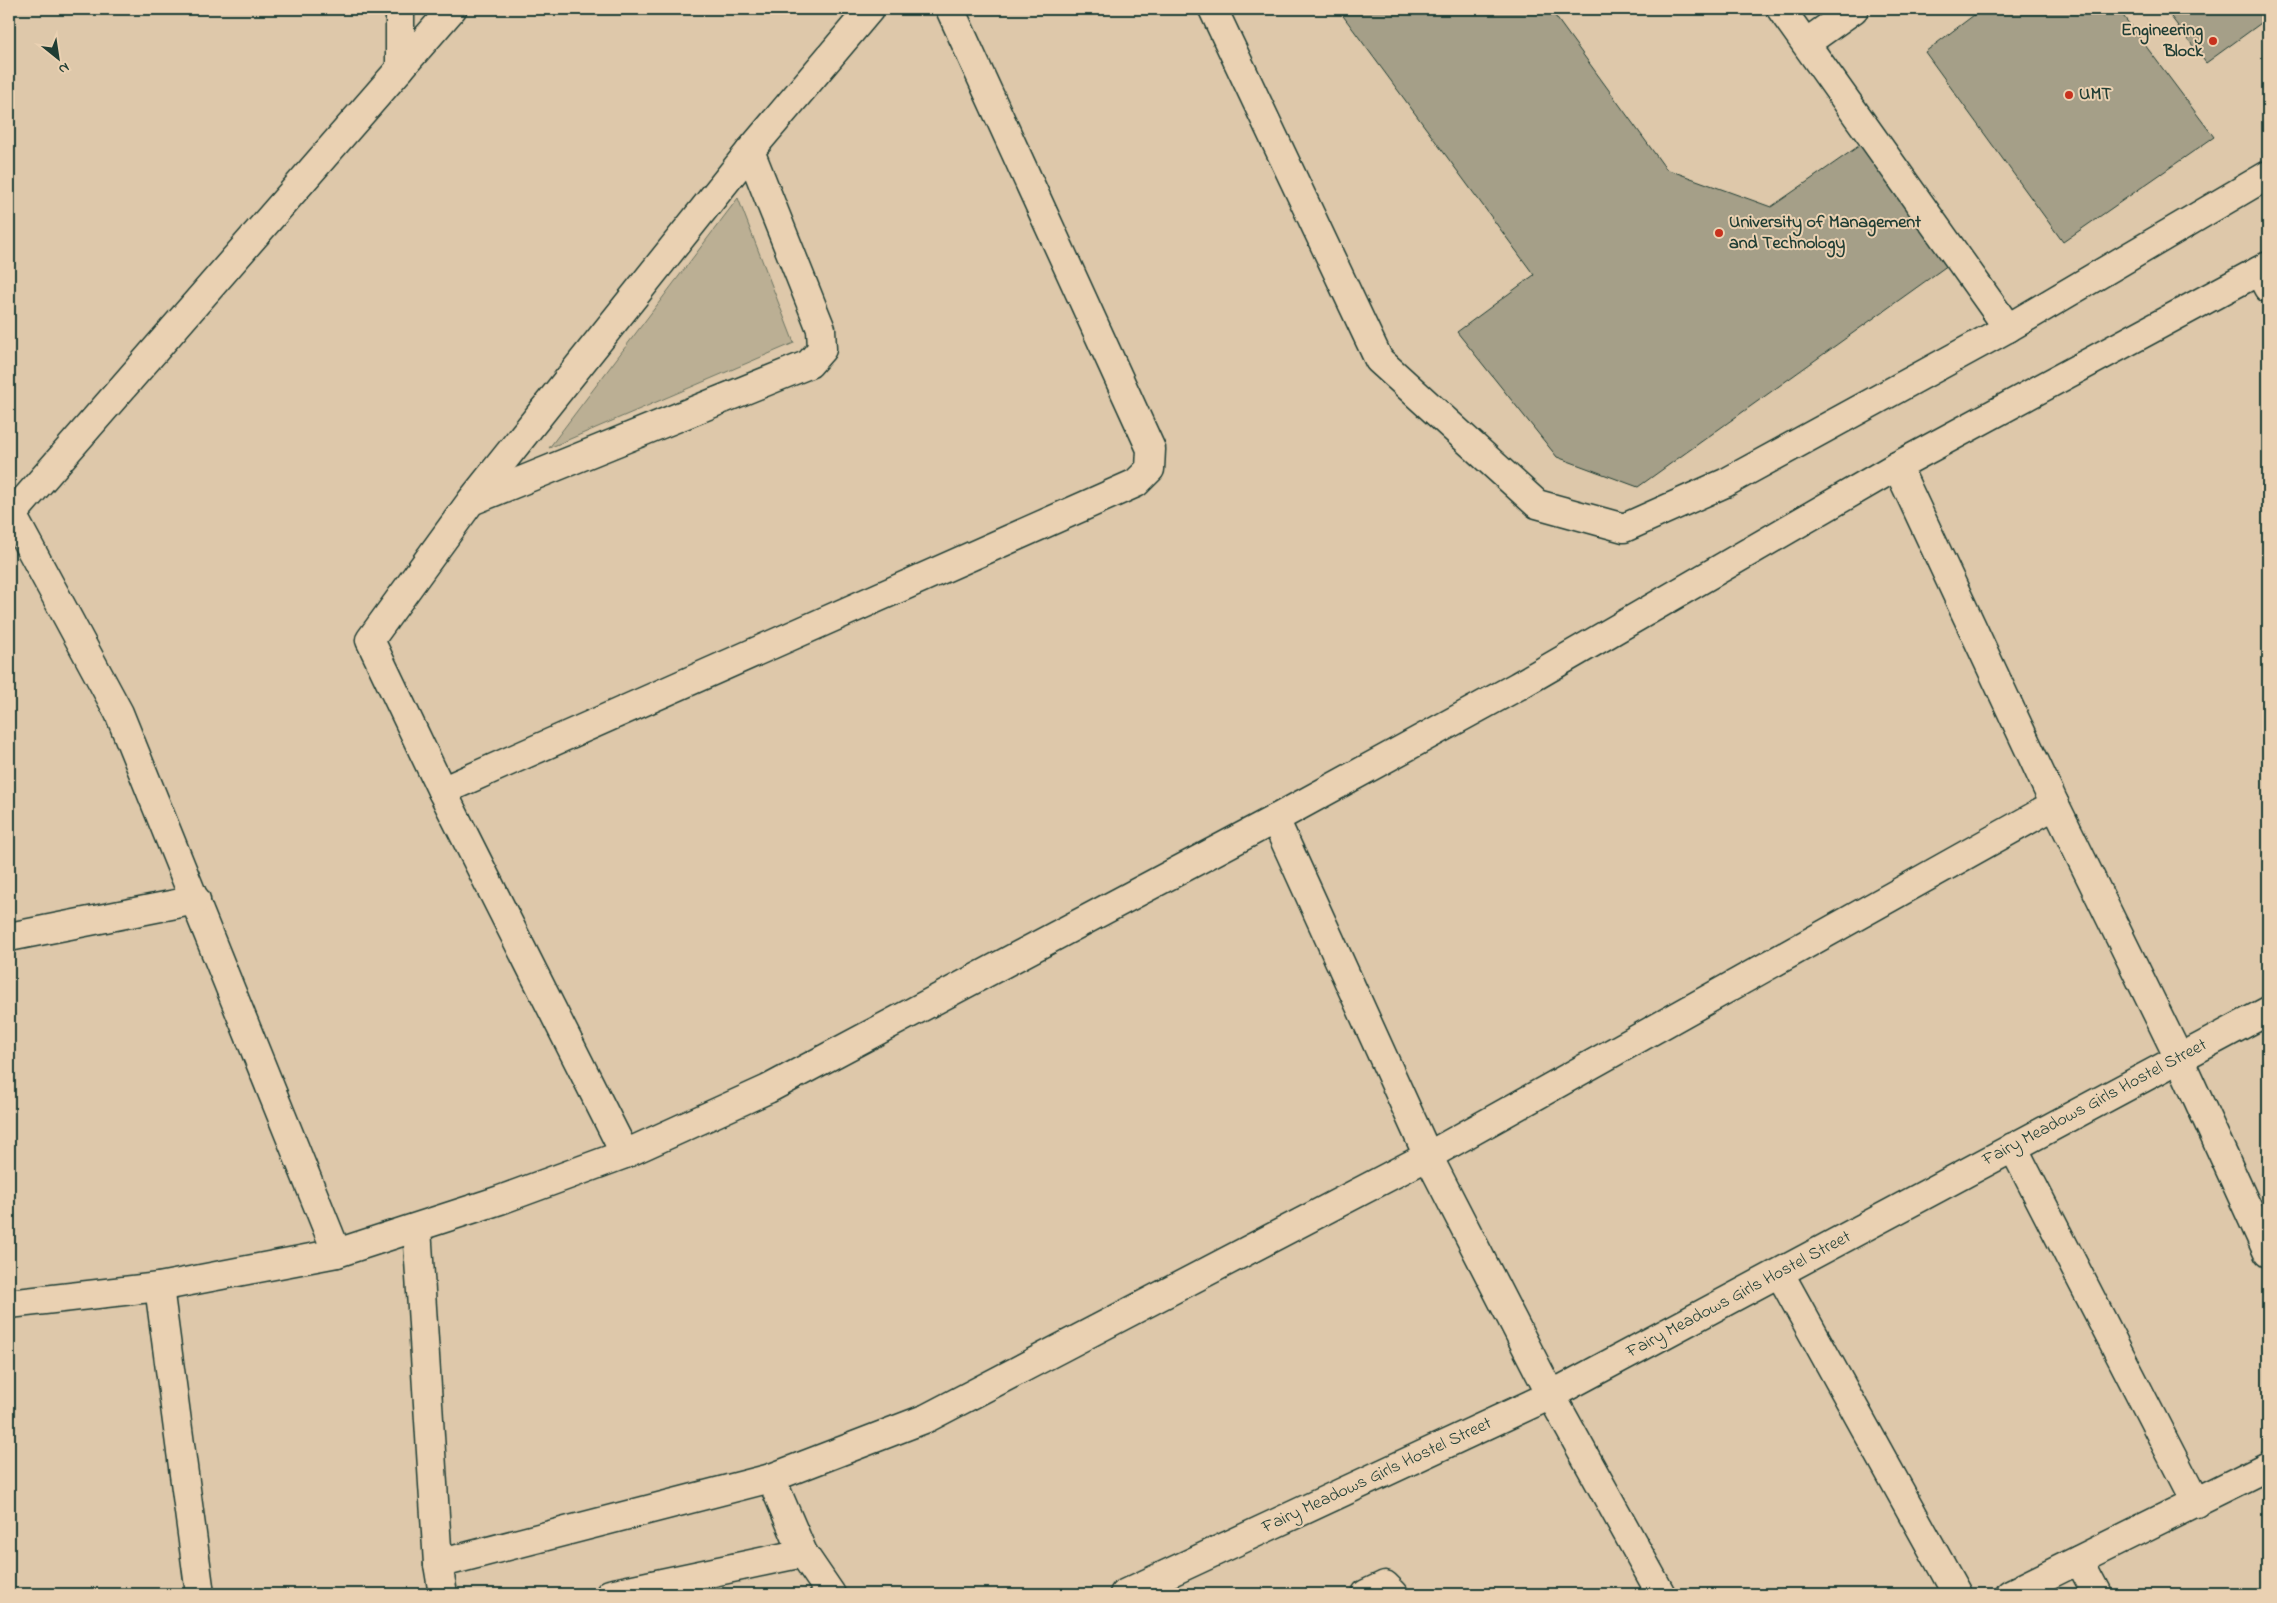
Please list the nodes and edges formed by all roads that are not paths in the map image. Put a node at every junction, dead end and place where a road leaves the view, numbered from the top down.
1 (400, 9) edge
2 (452, 9) edge
3 (870, 9) edge
4 (950, 9) edge
5 (1213, 9) edge
6 (1781, 9) edge
7 (1854, 9) edge
8 (1806, 43) junction
9 (400, 69) junction
10 (750, 151) junction
11 (2268, 175) edge
12 (2265, 275) edge
13 (2008, 328) junction
14 (1897, 466) junction
15 (471, 501) junction
16 (10, 514) edge
17 (442, 790) junction
18 (2055, 805) junction
19 (1275, 818) junction
20 (196, 900) junction
21 (9, 937) edge
22 (2268, 1010) edge
23 (2179, 1058) junction
24 (2013, 1147) junction
25 (625, 1154) junction
26 (1428, 1156) junction
27 (417, 1228) junction
28 (337, 1253) junction
29 (2268, 1253) edge
30 (1780, 1274) junction
31 (159, 1288) junction
32 (9, 1304) edge
33 (1551, 1395) junction
34 (2268, 1466) edge
35 (771, 1478) junction
36 (2196, 1503) junction
37 (803, 1553) junction
38 (2079, 1560) junction
39 (438, 1564) junction
40 (200, 1594) edge
41 (443, 1594) edge
42 (610, 1594) edge
43 (831, 1594) edge
44 (1124, 1594) edge
45 (1366, 1594) edge
46 (1394, 1594) edge
47 (1661, 1594) edge
48 (1957, 1594) edge
49 (2010, 1594) edge
50 (2097, 1594) edge

1 - 9 street
2 - 9 street
3 - 10 street
4 - 17 street
5 - 13 street
6 - 8 street
7 - 8 street
8 - 13 street
9 - 16 street
10 - 15 street
10 - 15 street
11 - 13 street
12 - 14 street
14 - 18 street
14 - 19 street
15 - 17 street
16 - 20 street
17 - 25 street
18 - 23 street
18 - 26 street
19 - 25 street
19 - 26 street
20 - 21 street
20 - 28 street
22 - 23 street, Fairy Meadows Girls Hostel Street
23 - 24 street, Fairy Meadows Girls Hostel Street
23 - 29 street
24 - 30 street, Fairy Meadows Girls Hostel Street
24 - 36 street
25 - 27 street
26 - 33 street
26 - 35 street
27 - 28 street
27 - 39 street
28 - 31 street
30 - 33 street, Fairy Meadows Girls Hostel Street
30 - 48 street
31 - 32 street
31 - 40 street
33 - 44 street, Fairy Meadows Girls Hostel Street
33 - 47 street
34 - 36 street
35 - 37 street
35 - 39 street
36 - 38 street
37 - 42 street
37 - 43 street
38 - 49 street
38 - 50 street
39 - 41 street
45 - 46 street

